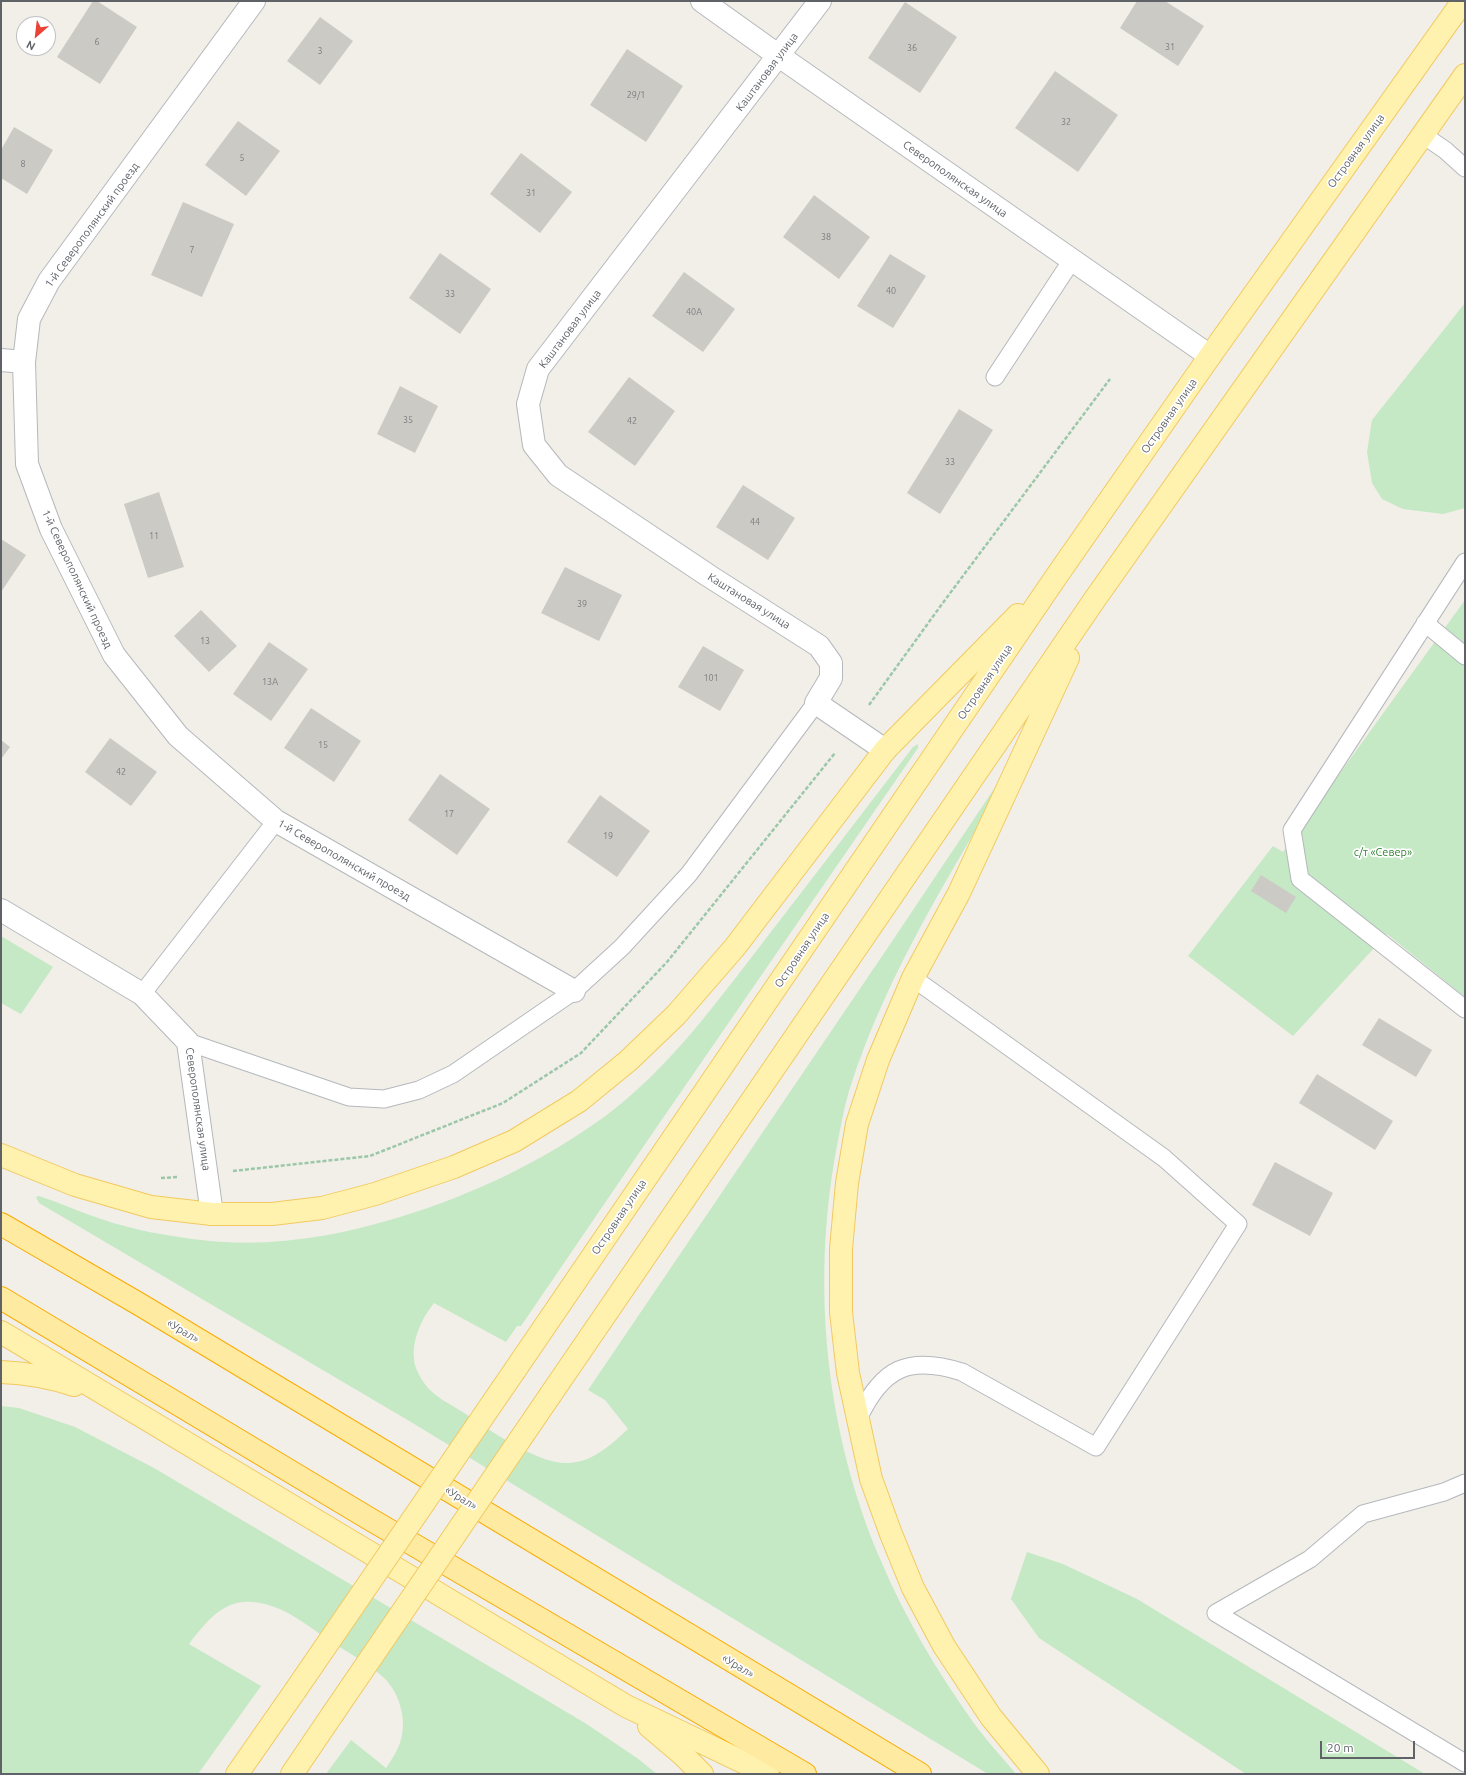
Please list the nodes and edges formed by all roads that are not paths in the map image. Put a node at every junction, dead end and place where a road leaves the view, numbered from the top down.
1 (254, 1) edge
2 (702, 1) edge
3 (820, 1) edge
4 (1463, 1) edge
5 (779, 56) junction
6 (1465, 76) edge
7 (1423, 135) junction
8 (1465, 168) edge
9 (1072, 260) junction
10 (1210, 356) junction
11 (1, 360) edge
12 (24, 362) junction
13 (996, 377) dead end
14 (1465, 562) edge
15 (1058, 574) junction
16 (1096, 599) junction
17 (1424, 623) junction
18 (1465, 656) edge
19 (816, 703) junction
20 (885, 750) junction
21 (276, 821) junction
22 (1, 910) edge
23 (913, 978) junction
24 (574, 991) junction
25 (142, 994) junction
26 (1465, 1008) edge
27 (188, 1042) junction
28 (1, 1155) edge
29 (212, 1214) junction
30 (1, 1224) edge
31 (1, 1298) edge
32 (1, 1332) edge
33 (1, 1372) edge
34 (106, 1396) junction
35 (858, 1419) junction
36 (1465, 1483) edge
37 (626, 1706) junction
38 (1465, 1763) edge
39 (237, 1774) edge
40 (292, 1774) edge
41 (702, 1774) edge
42 (768, 1774) edge
43 (805, 1774) edge
44 (920, 1774) edge
45 (1038, 1774) edge

1 - 12 street, 1-й Северополянский проезд
2 - 5 street, Северополянская улица
3 - 5 street, Каштановая улица
4 - 10 main road, Островная улица
5 - 9 street, Северополянская улица
5 - 19 street, Каштановая улица
6 - 7 main road
7 - 8 lane
7 - 16 main road
9 - 10 street, Северополянская улица
9 - 13 lane
10 - 15 main road, Островная улица
11 - 12 street
12 - 21 street, 1-й Северополянский проезд
14 - 17 lane
15 - 20 main road
15 - 39 main road, Островная улица, bridge
16 - 23 main road
16 - 40 main road, bridge
17 - 18 lane
17 - 26 lane
19 - 20 street
19 - 24 lane
20 - 29 main road
21 - 24 street, 1-й Северополянский проезд
21 - 25 lane
22 - 25 street, Северополянская улица
23 - 35 main road
23 - 35 lane
24 - 27 lane
25 - 27 street, Северополянская улица
27 - 29 street, Северополянская улица
28 - 29 main road
30 - 44 highway, «Урал»
31 - 43 highway
32 - 34 main road
33 - 34 main road
34 - 37 main road
35 - 45 main road
36 - 38 lane
37 - 41 main road
37 - 42 main road

